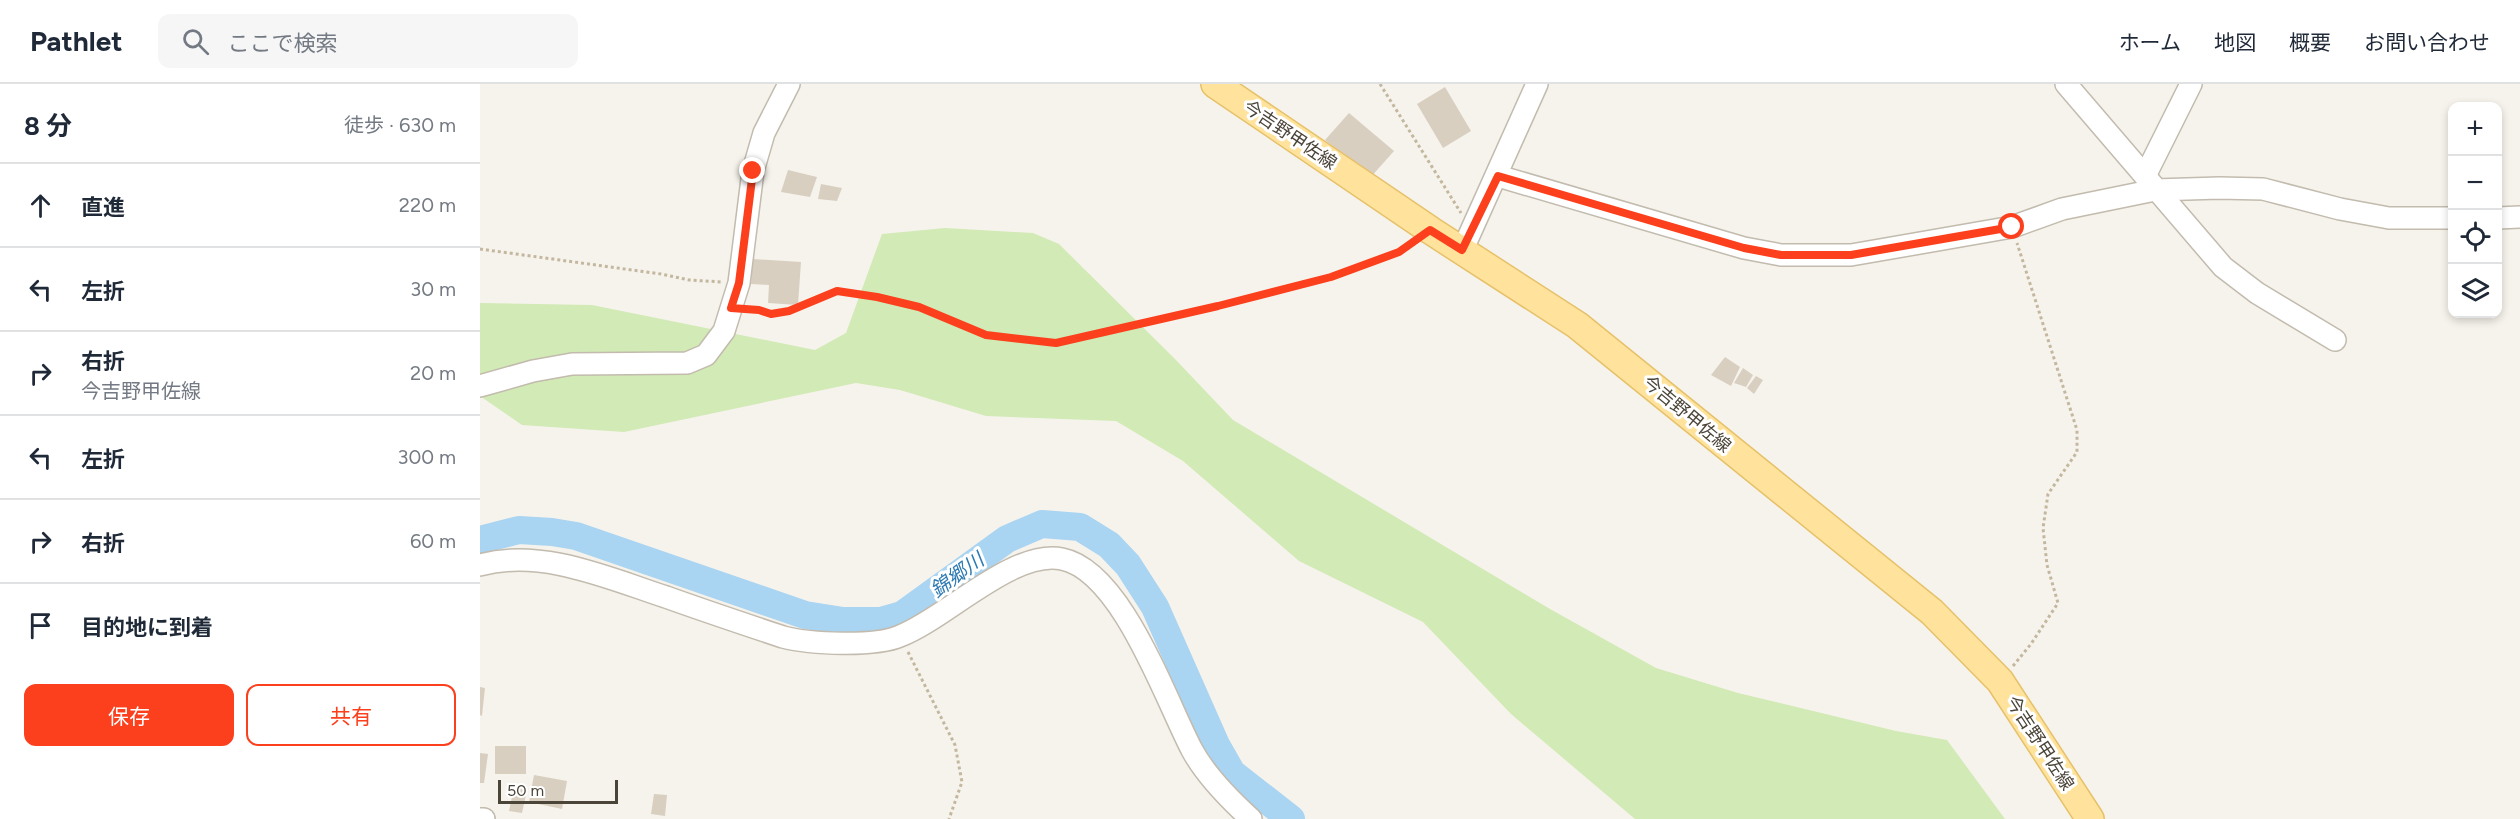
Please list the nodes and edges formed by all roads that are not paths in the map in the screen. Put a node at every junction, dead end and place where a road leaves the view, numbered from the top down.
1 (789, 84) edge
2 (1215, 84) edge
3 (1537, 84) edge
4 (2066, 84) edge
5 (2191, 84) edge
6 (1498, 176) junction
7 (2150, 183) junction
8 (2520, 217) edge
9 (2448, 218) edge
10 (2502, 218) edge
11 (1467, 240) junction
12 (2335, 340) dead end
13 (480, 386) edge
14 (480, 565) edge
15 (1251, 819) edge
16 (2090, 819) edge

1 - 13 street
2 - 11 main road, 今吉野甲佐線
3 - 6 street
4 - 7 street
5 - 7 street
6 - 7 street
6 - 11 street
7 - 9 street
7 - 12 street
8 - 10 street
11 - 16 main road, 今吉野甲佐線
14 - 15 street

